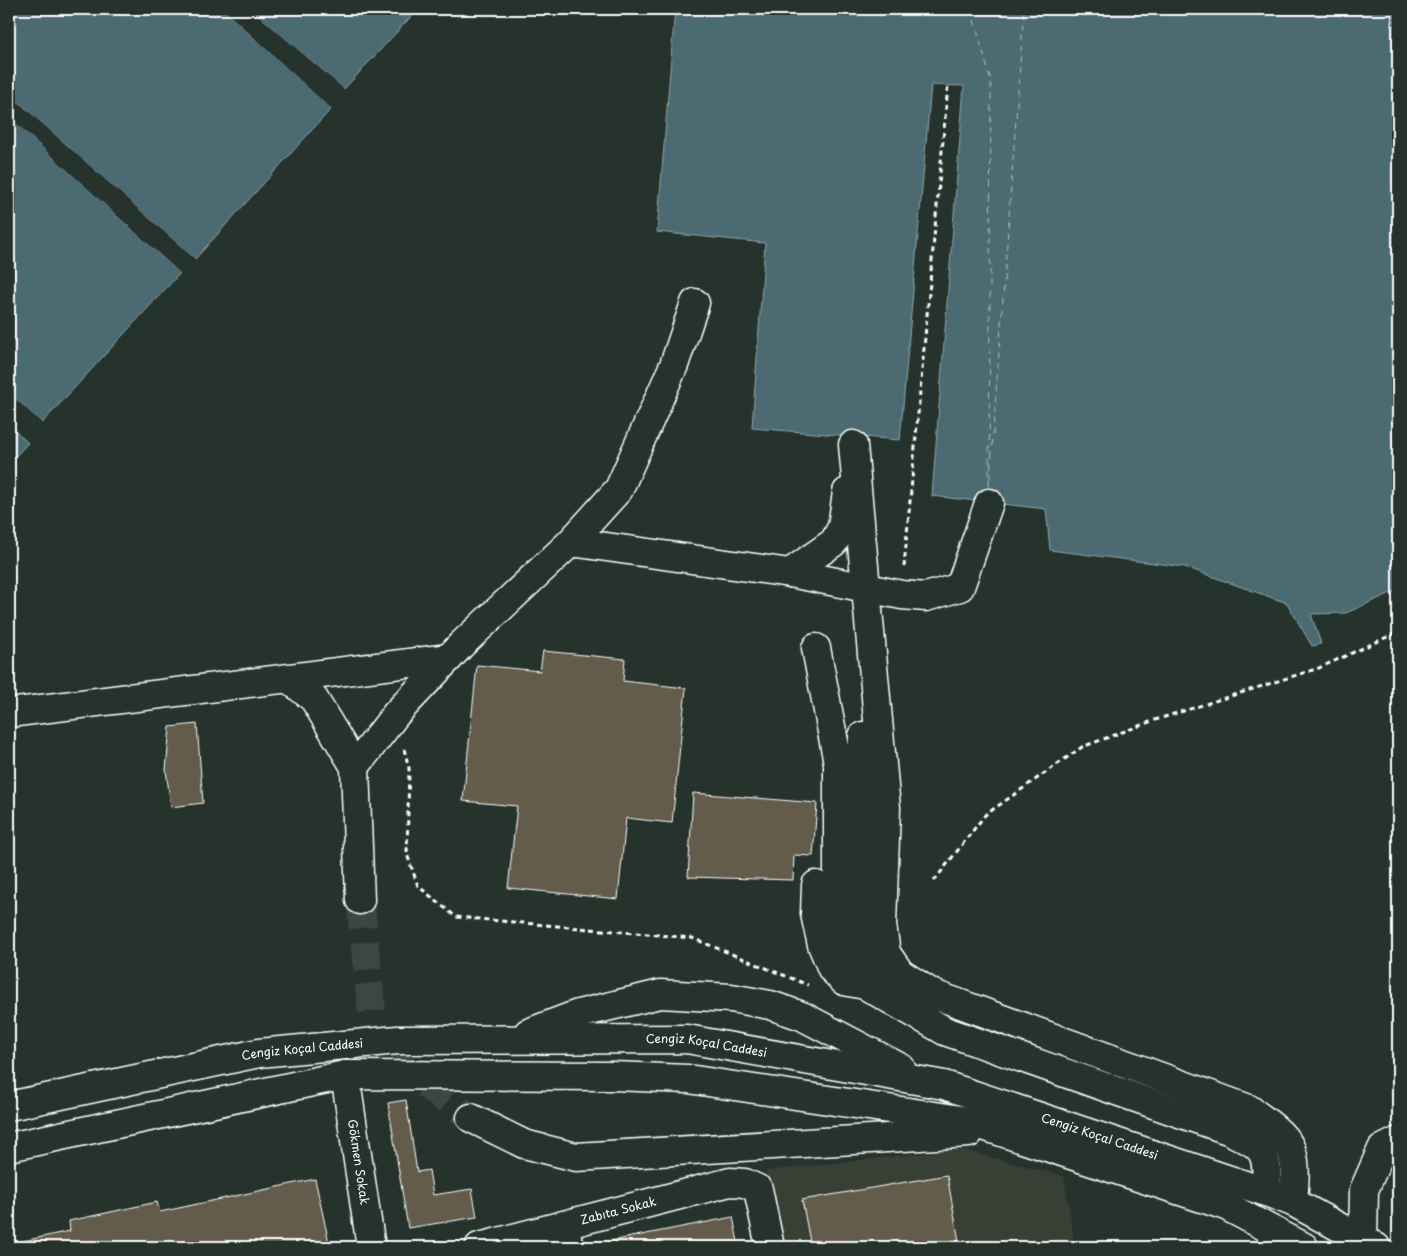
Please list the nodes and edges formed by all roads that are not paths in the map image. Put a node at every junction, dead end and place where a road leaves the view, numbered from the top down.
1 (694, 303) dead end
2 (988, 503) dead end
3 (571, 542) junction
4 (790, 573) junction
5 (867, 600) junction
6 (816, 648) dead end
7 (449, 658) junction
8 (289, 678) junction
9 (9, 713) edge
10 (355, 767) junction
11 (816, 885) dead end
12 (360, 900) tunnel mouth
13 (883, 996) junction
14 (512, 1040) junction
15 (345, 1075) junction
16 (944, 1085) junction
17 (9, 1089) edge
18 (66, 1094) junction
19 (9, 1106) edge
20 (471, 1118) tunnel mouth
21 (999, 1131) junction
22 (1398, 1141) edge
23 (9, 1147) edge
24 (1266, 1192) junction
25 (1292, 1202) junction
26 (566, 1236) edge
27 (1370, 1243) edge
28 (371, 1247) edge
29 (479, 1247) edge
30 (770, 1247) edge
31 (1304, 1247) edge

1 - 3 street
2 - 5 street
3 - 4 street
3 - 7 street
4 - 5 street
4 - 5 street
5 - 13 street
5 - 25 street
6 - 13 street
7 - 8 street
7 - 10 street
8 - 9 street
8 - 10 street
10 - 12 street
11 - 13 street
13 - 24 street
14 - 16 street, Cengiz Koçal Caddesi
14 - 16 street
14 - 18 street, Cengiz Koçal Caddesi
15 - 21 street, Cengiz Koçal Caddesi
15 - 23 street, Cengiz Koçal Caddesi
15 - 28 street, Gökmen Sokak
16 - 24 street, Cengiz Koçal Caddesi
17 - 18 street
18 - 19 street, Cengiz Koçal Caddesi
20 - 21 street
21 - 31 street, Cengiz Koçal Caddesi
22 - 27 street
24 - 25 street, Cengiz Koçal Caddesi
25 - 27 street, Cengiz Koçal Caddesi
26 - 29 street, Zabıta Sokak
26 - 30 street, Zabıta Sokak

